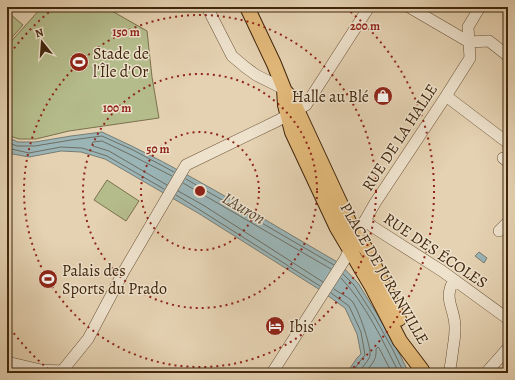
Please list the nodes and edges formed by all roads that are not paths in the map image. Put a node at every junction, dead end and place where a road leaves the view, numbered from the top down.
1 (207, 7) edge
2 (247, 7) edge
3 (369, 7) edge
4 (376, 7) edge
5 (480, 7) edge
6 (413, 8) edge
7 (469, 42) junction
8 (508, 56) edge
9 (284, 89) junction
10 (446, 96) junction
11 (297, 116) junction
12 (508, 143) edge
13 (167, 201) junction
14 (158, 219) dead end
15 (365, 220) junction
16 (508, 222) edge
17 (499, 232) dead end
18 (353, 244) junction
19 (454, 280) junction
20 (508, 319) edge
21 (508, 348) edge
22 (7, 362) edge
23 (423, 371) edge
24 (63, 372) edge
25 (272, 373) edge
26 (449, 373) edge
27 (486, 373) edge

1 - 9 street
2 - 9 main road, PLACE DE JURANVILLE
3 - 11 street
4 - 11 street
5 - 7 street, RUE DE LA HALLE
6 - 7 street
7 - 8 street
7 - 10 street, RUE DE LA HALLE
9 - 11 main road, PLACE DE JURANVILLE
10 - 12 street
10 - 15 street, RUE DE LA HALLE
11 - 13 street
11 - 18 main road, PLACE DE JURANVILLE
13 - 14 street
13 - 24 street
15 - 18 street, RUE DE LA HALLE
15 - 19 street, RUE DES ÉCOLES
16 - 17 street
18 - 23 main road, PLACE DE JURANVILLE
18 - 23 main road, PLACE DE JURANVILLE
18 - 25 street, RUE DE LA HALLE
19 - 20 street, RUE DES ÉCOLES
19 - 26 street
21 - 27 street
22 - 24 street

